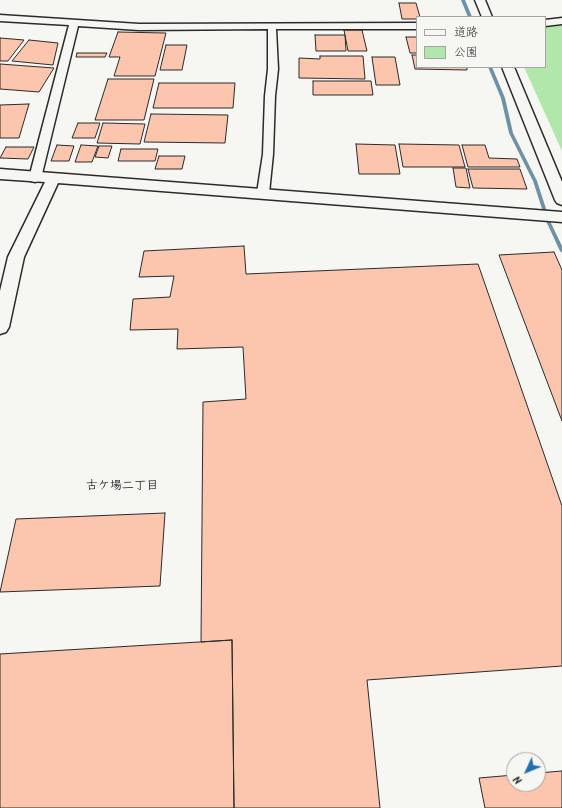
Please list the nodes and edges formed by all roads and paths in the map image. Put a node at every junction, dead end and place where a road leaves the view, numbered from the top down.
1 (480, 0) edge
2 (487, 16) edge
3 (0, 18) edge
4 (562, 21) edge
5 (546, 22) edge
6 (74, 24) junction
7 (416, 26) edge
8 (272, 28) junction
9 (508, 68) edge
10 (0, 174) edge
11 (36, 178) junction
12 (53, 179) junction
13 (263, 193) junction
14 (562, 200) edge
15 (562, 216) edge
16 (0, 327) edge

1 - 2 street
3 - 6 street
4 - 5 street
6 - 8 street
6 - 11 street
7 - 8 street
8 - 13 street
9 - 14 street
10 - 11 street
11 - 12 street
12 - 13 street
12 - 16 street
13 - 15 street

